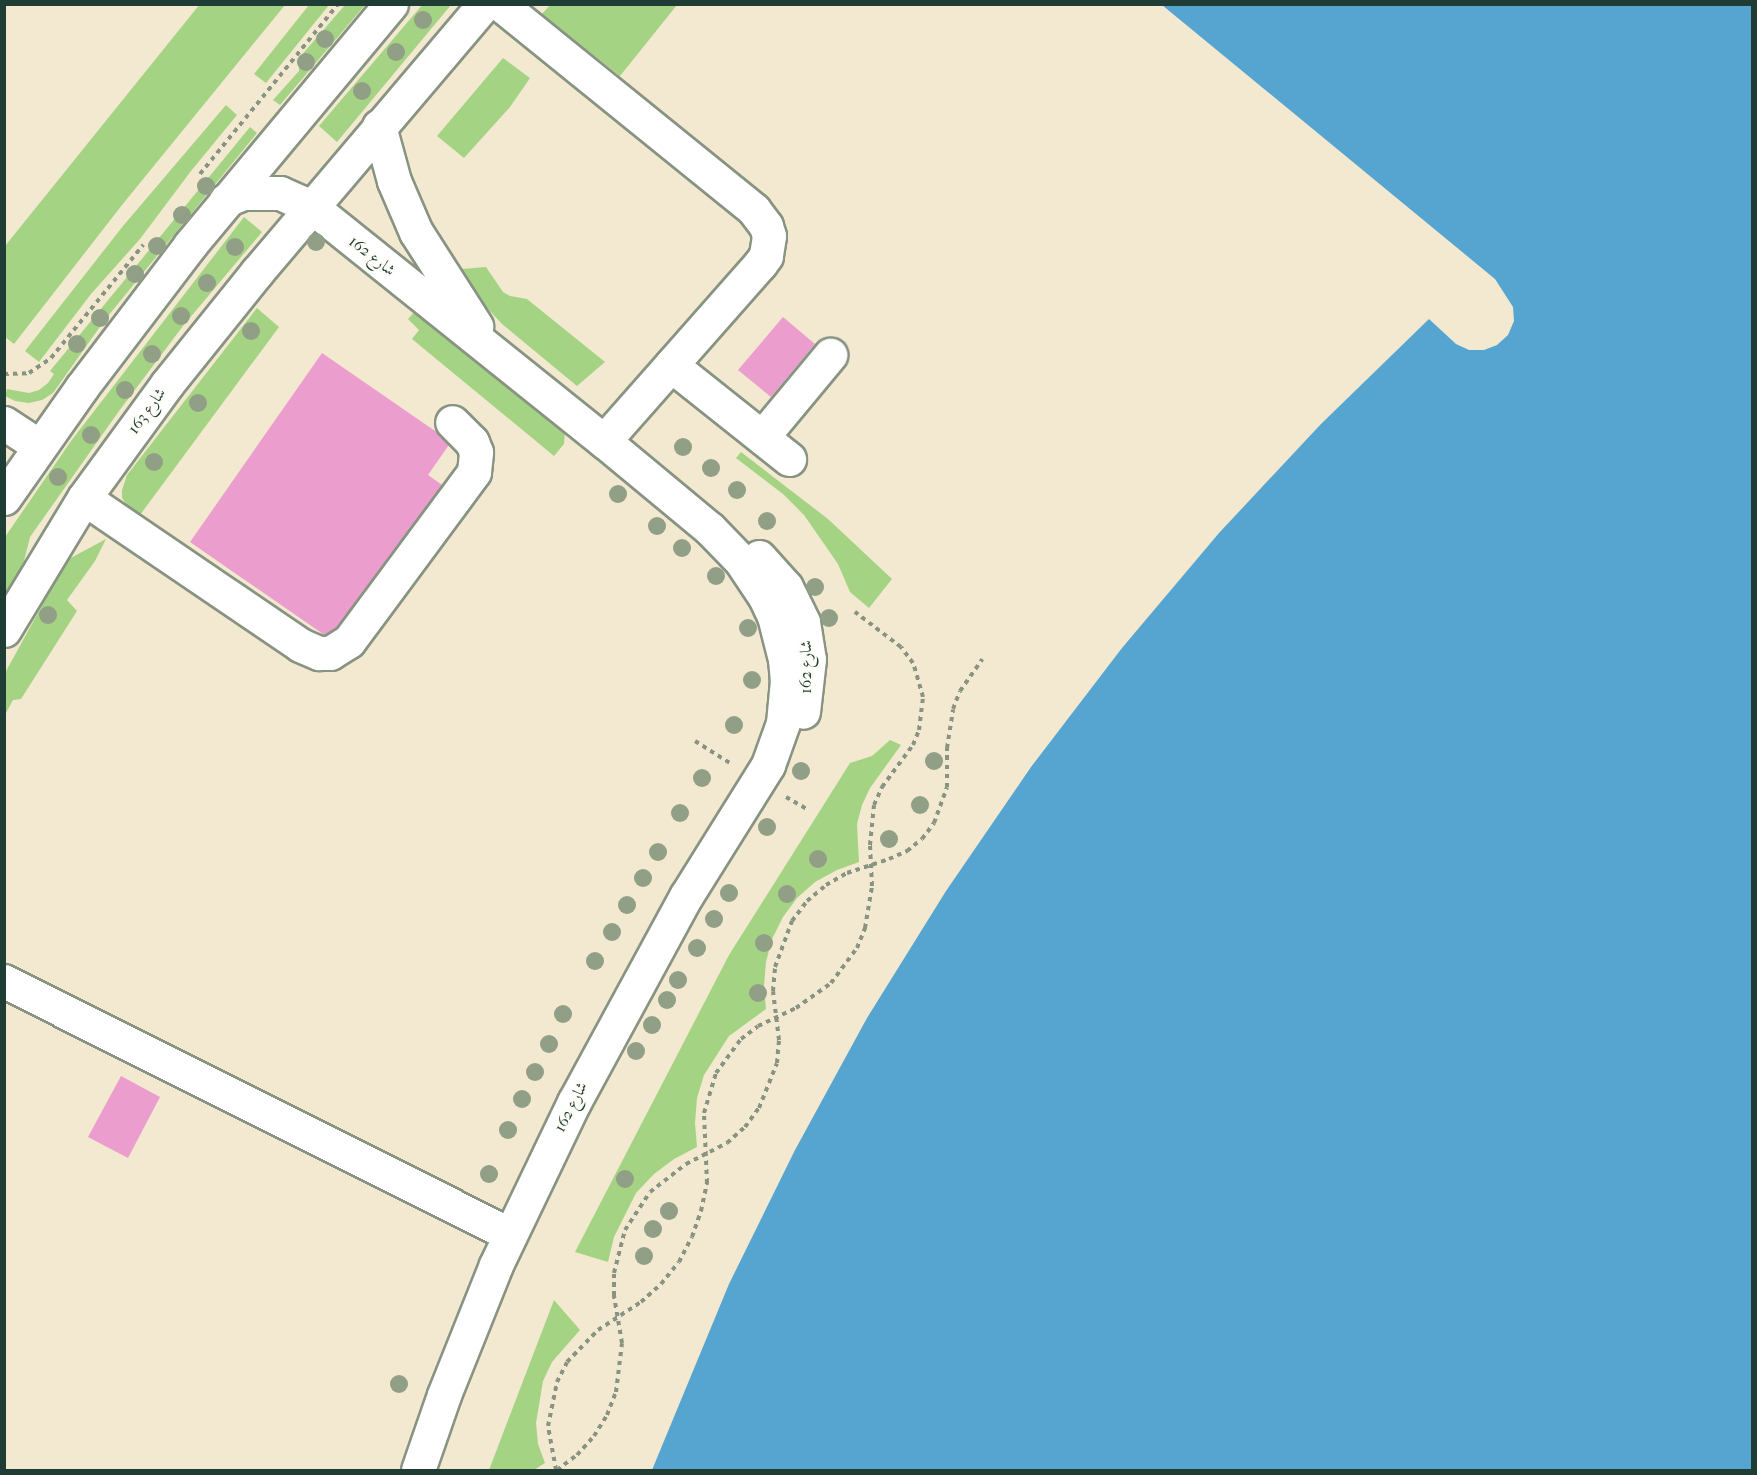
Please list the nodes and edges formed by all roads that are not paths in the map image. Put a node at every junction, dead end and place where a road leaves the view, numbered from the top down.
1 (391, 4) edge
2 (484, 4) edge
3 (500, 4) edge
4 (379, 126) junction
5 (226, 200) junction
6 (313, 208) junction
7 (830, 355) dead end
8 (504, 360) junction
9 (671, 365) junction
10 (452, 422) dead end
11 (4, 423) edge
12 (762, 437) junction
13 (604, 441) junction
14 (39, 446) junction
15 (789, 459) dead end
16 (4, 498) edge
17 (84, 498) junction
18 (4, 630) edge
19 (4, 981) edge
20 (509, 1234) junction
21 (418, 1470) edge

1 - 5 street
2 - 4 street, شارع 163
3 - 9 street
4 - 6 street, شارع 163
4 - 8 street, شارع 162
5 - 6 street, شارع 162
5 - 14 street
6 - 8 street, شارع 162
6 - 17 street, شارع 163
7 - 12 street
8 - 13 street, شارع 162
9 - 12 street
9 - 13 street
10 - 17 street
11 - 14 street
12 - 15 street
13 - 20 street, شارع 162
14 - 16 street
17 - 18 street, شارع 163
19 - 20 street
20 - 21 street, شارع 162

